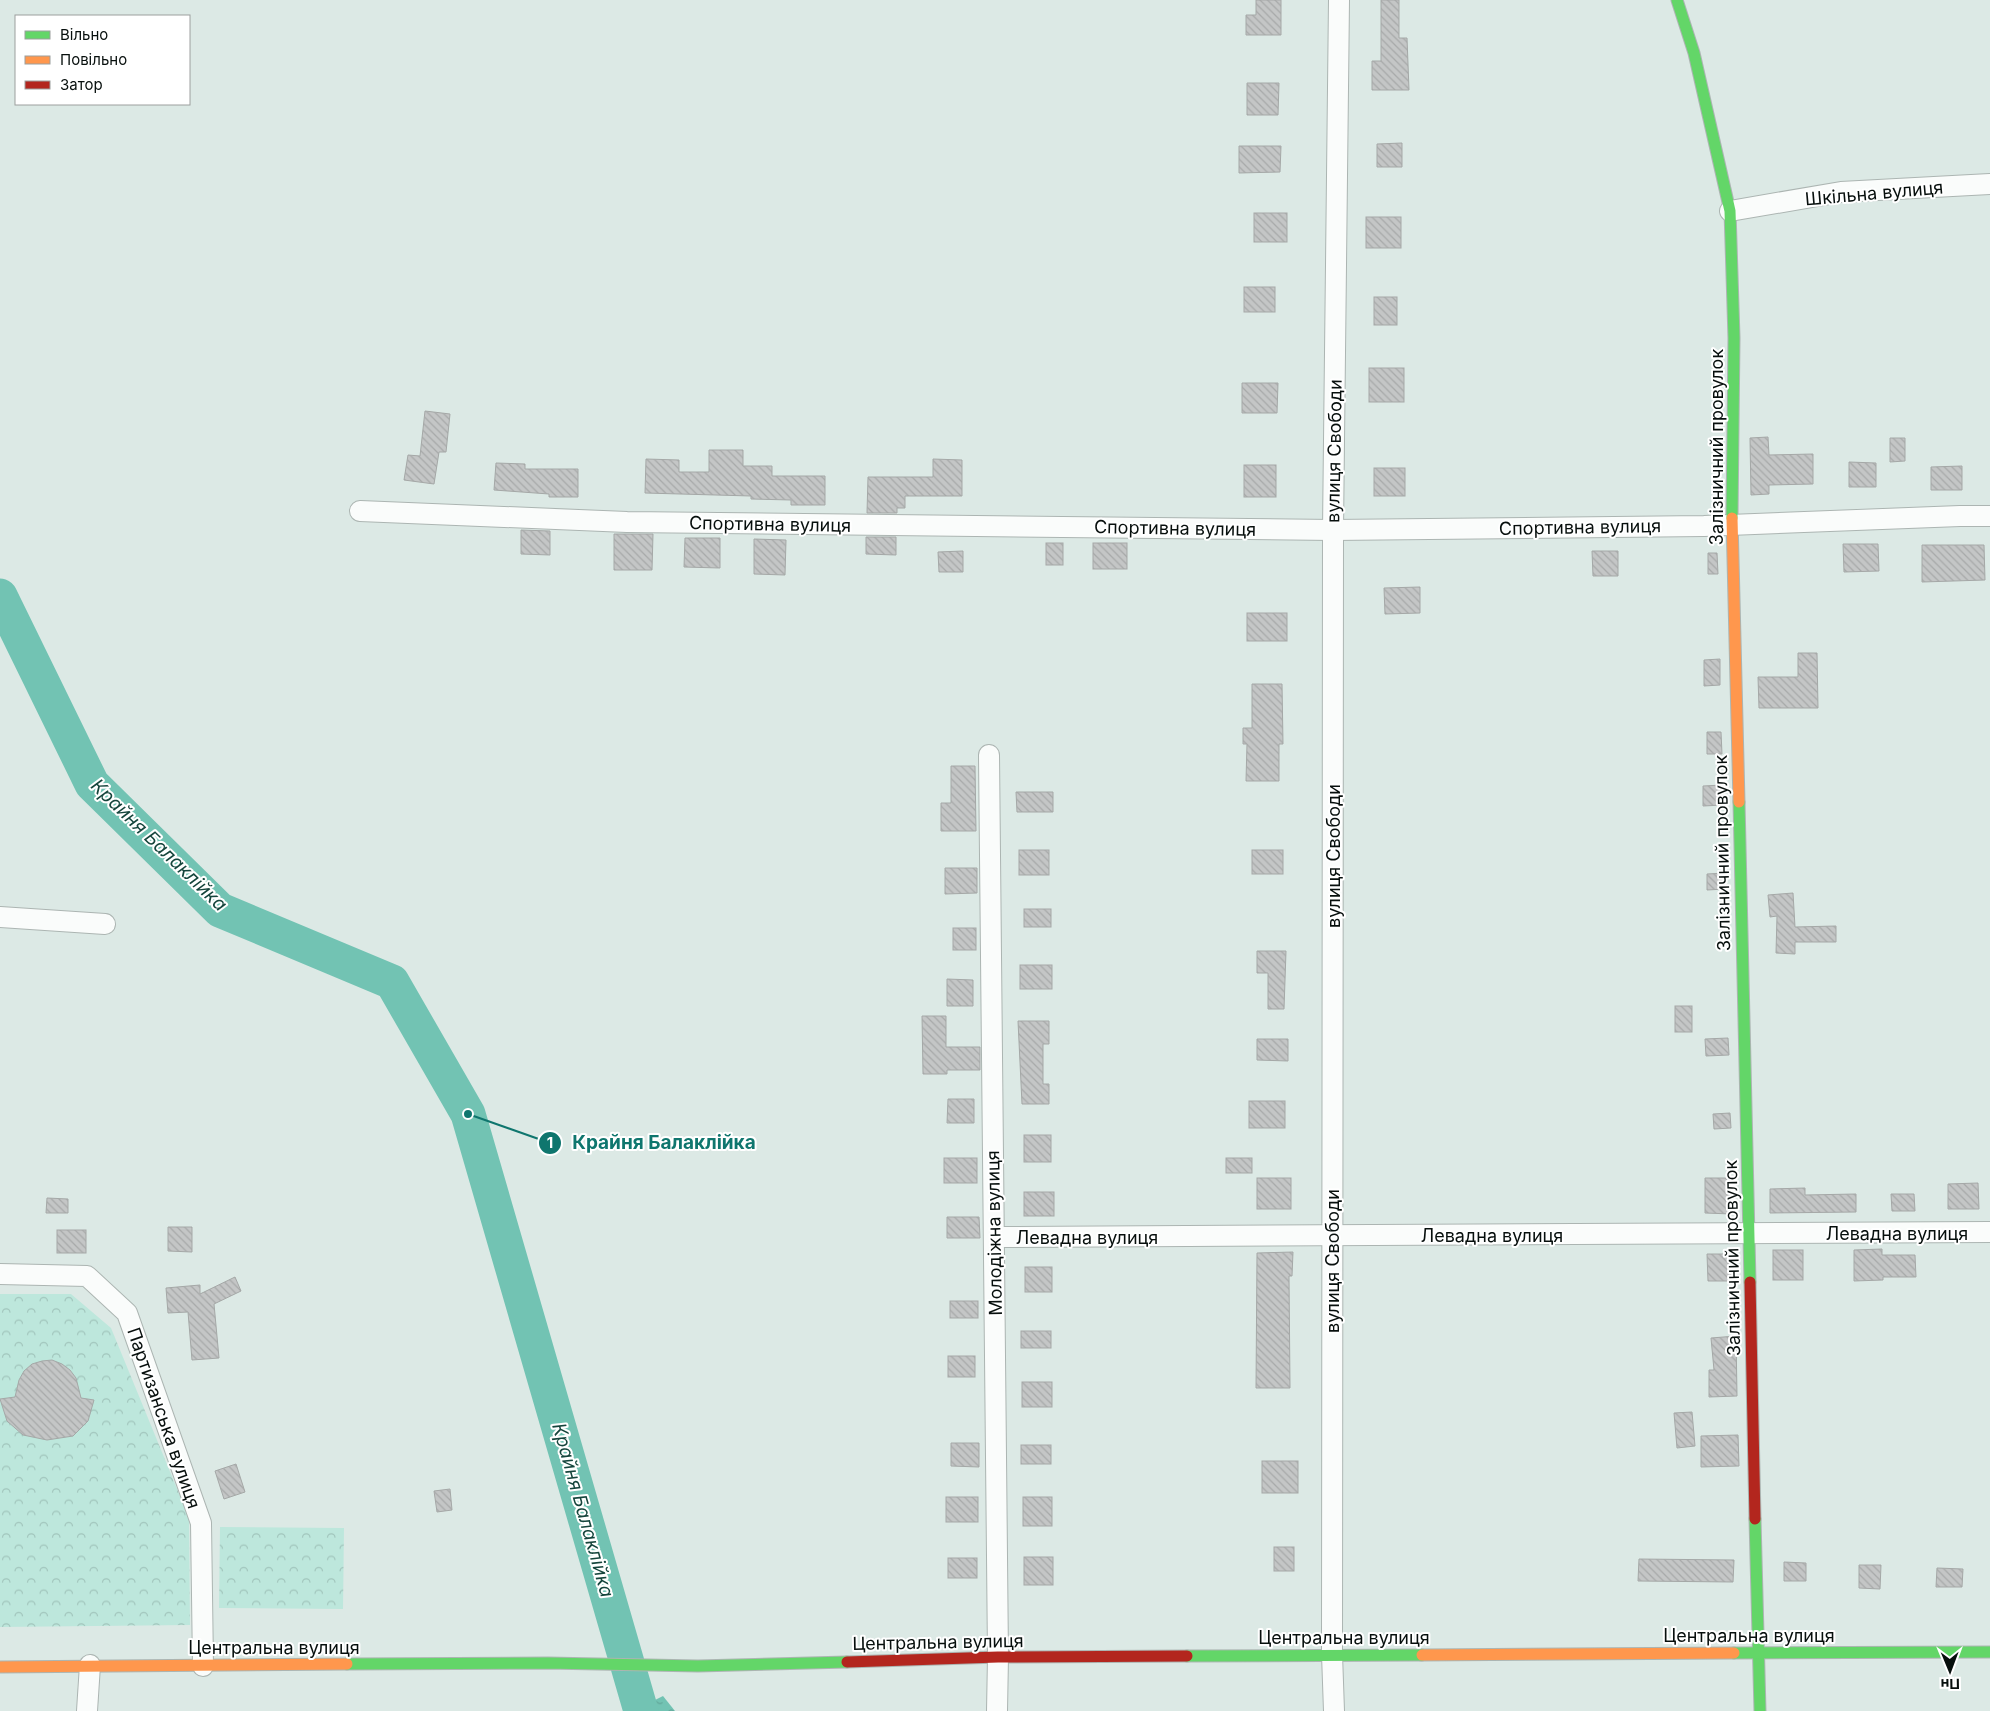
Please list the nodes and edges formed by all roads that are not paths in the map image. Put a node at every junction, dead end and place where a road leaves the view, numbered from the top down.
1 (1339, 0) edge
2 (1677, 0) edge
3 (1990, 184) edge
4 (1730, 211) junction
5 (360, 511) dead end
6 (1990, 516) edge
7 (1732, 524) junction
8 (1333, 530) junction
9 (989, 755) dead end
10 (0, 917) edge
11 (105, 924) dead end
12 (1990, 1232) edge
13 (1748, 1234) junction
14 (1332, 1236) junction
15 (994, 1237) junction
16 (0, 1274) edge
17 (1758, 1652) junction
18 (1990, 1652) edge
19 (1332, 1654) junction
20 (998, 1658) junction
21 (90, 1665) junction
22 (203, 1666) junction
23 (0, 1667) edge
24 (87, 1711) edge
25 (996, 1711) edge
26 (1334, 1711) edge
27 (1760, 1711) edge

1 - 8 street, вулиця Свободи
2 - 4 street, Залізничний провулок
3 - 4 street, Шкільна вулиця
4 - 7 street, Залізничний провулок
5 - 8 street, Спортивна вулиця
6 - 7 street, Спортивна вулиця
7 - 8 street, Спортивна вулиця
7 - 13 street, Залізничний провулок
8 - 14 street, вулиця Свободи
9 - 15 street, Молодіжна вулиця
10 - 11 street
12 - 13 street, Левадна вулиця
13 - 14 street, Левадна вулиця
13 - 17 street, Залізничний провулок
14 - 15 street, Левадна вулиця
14 - 19 street, вулиця Свободи
15 - 20 street, Молодіжна вулиця
16 - 22 street, Партизанська вулиця
17 - 18 street, Центральна вулиця
17 - 19 street, Центральна вулиця
17 - 27 street, Залізничний провулок
19 - 20 street, Центральна вулиця
19 - 26 street, вулиця Свободи
20 - 22 street, Центральна вулиця
20 - 25 street, Молодіжна вулиця
21 - 22 street, Центральна вулиця
21 - 23 street, Центральна вулиця
21 - 24 street

